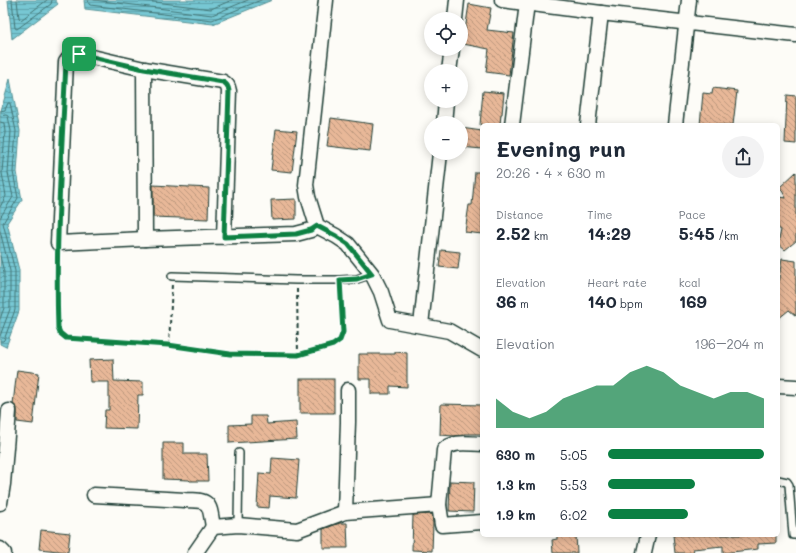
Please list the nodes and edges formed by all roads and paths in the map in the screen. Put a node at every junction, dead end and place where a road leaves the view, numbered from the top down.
1 (326, 0) edge
2 (458, 0) edge
3 (502, 0) edge
4 (689, 0) edge
5 (527, 3) junction
6 (456, 12) edge
7 (601, 13) junction
8 (686, 22) junction
9 (796, 35) edge
10 (144, 69) junction
11 (512, 123) edge
12 (588, 123) edge
13 (675, 123) edge
14 (439, 160) edge
15 (317, 226) junction
16 (224, 237) junction
17 (145, 239) junction
18 (58, 243) junction
19 (372, 274) junction
20 (172, 276) joint
21 (296, 280) junction
22 (340, 280) junction
23 (421, 325) junction
24 (168, 345) junction
25 (480, 349) edge
26 (298, 355) junction
27 (780, 386) edge
28 (796, 387) edge
29 (348, 390) dead end
30 (9, 412) dead end
31 (480, 444) edge
32 (239, 453) dead end
33 (780, 480) edge
34 (94, 494) dead end
35 (0, 503) edge
36 (439, 506) junction
37 (345, 512) junction
38 (480, 522) edge
39 (238, 525) junction
40 (213, 527) junction
41 (796, 535) edge
42 (648, 537) edge
43 (0, 549) edge
44 (4, 553) edge
45 (195, 553) edge
46 (644, 553) edge

1 - 15 street
2 - 6 street
3 - 5 street
4 - 8 street
5 - 7 street
5 - 11 street
7 - 8 street
7 - 12 street
8 - 9 street
8 - 13 street
10 - 16 street
10 - 17 street
10 - 18 street
14 - 23 street
15 - 16 street
15 - 19 street
16 - 17 street
17 - 18 street
18 - 24 path
19 - 22 lane
19 - 23 street
20 - 21 lane
20 - 24 path
21 - 22 lane
21 - 26 path
22 - 26 path
23 - 25 street
24 - 26 path
27 - 28 street
29 - 37 street
30 - 35 street
31 - 36 street
32 - 39 lane
33 - 41 lane
34 - 40 street
36 - 37 street
36 - 38 street
37 - 39 street
39 - 40 street
40 - 45 street
42 - 46 street
43 - 44 street

